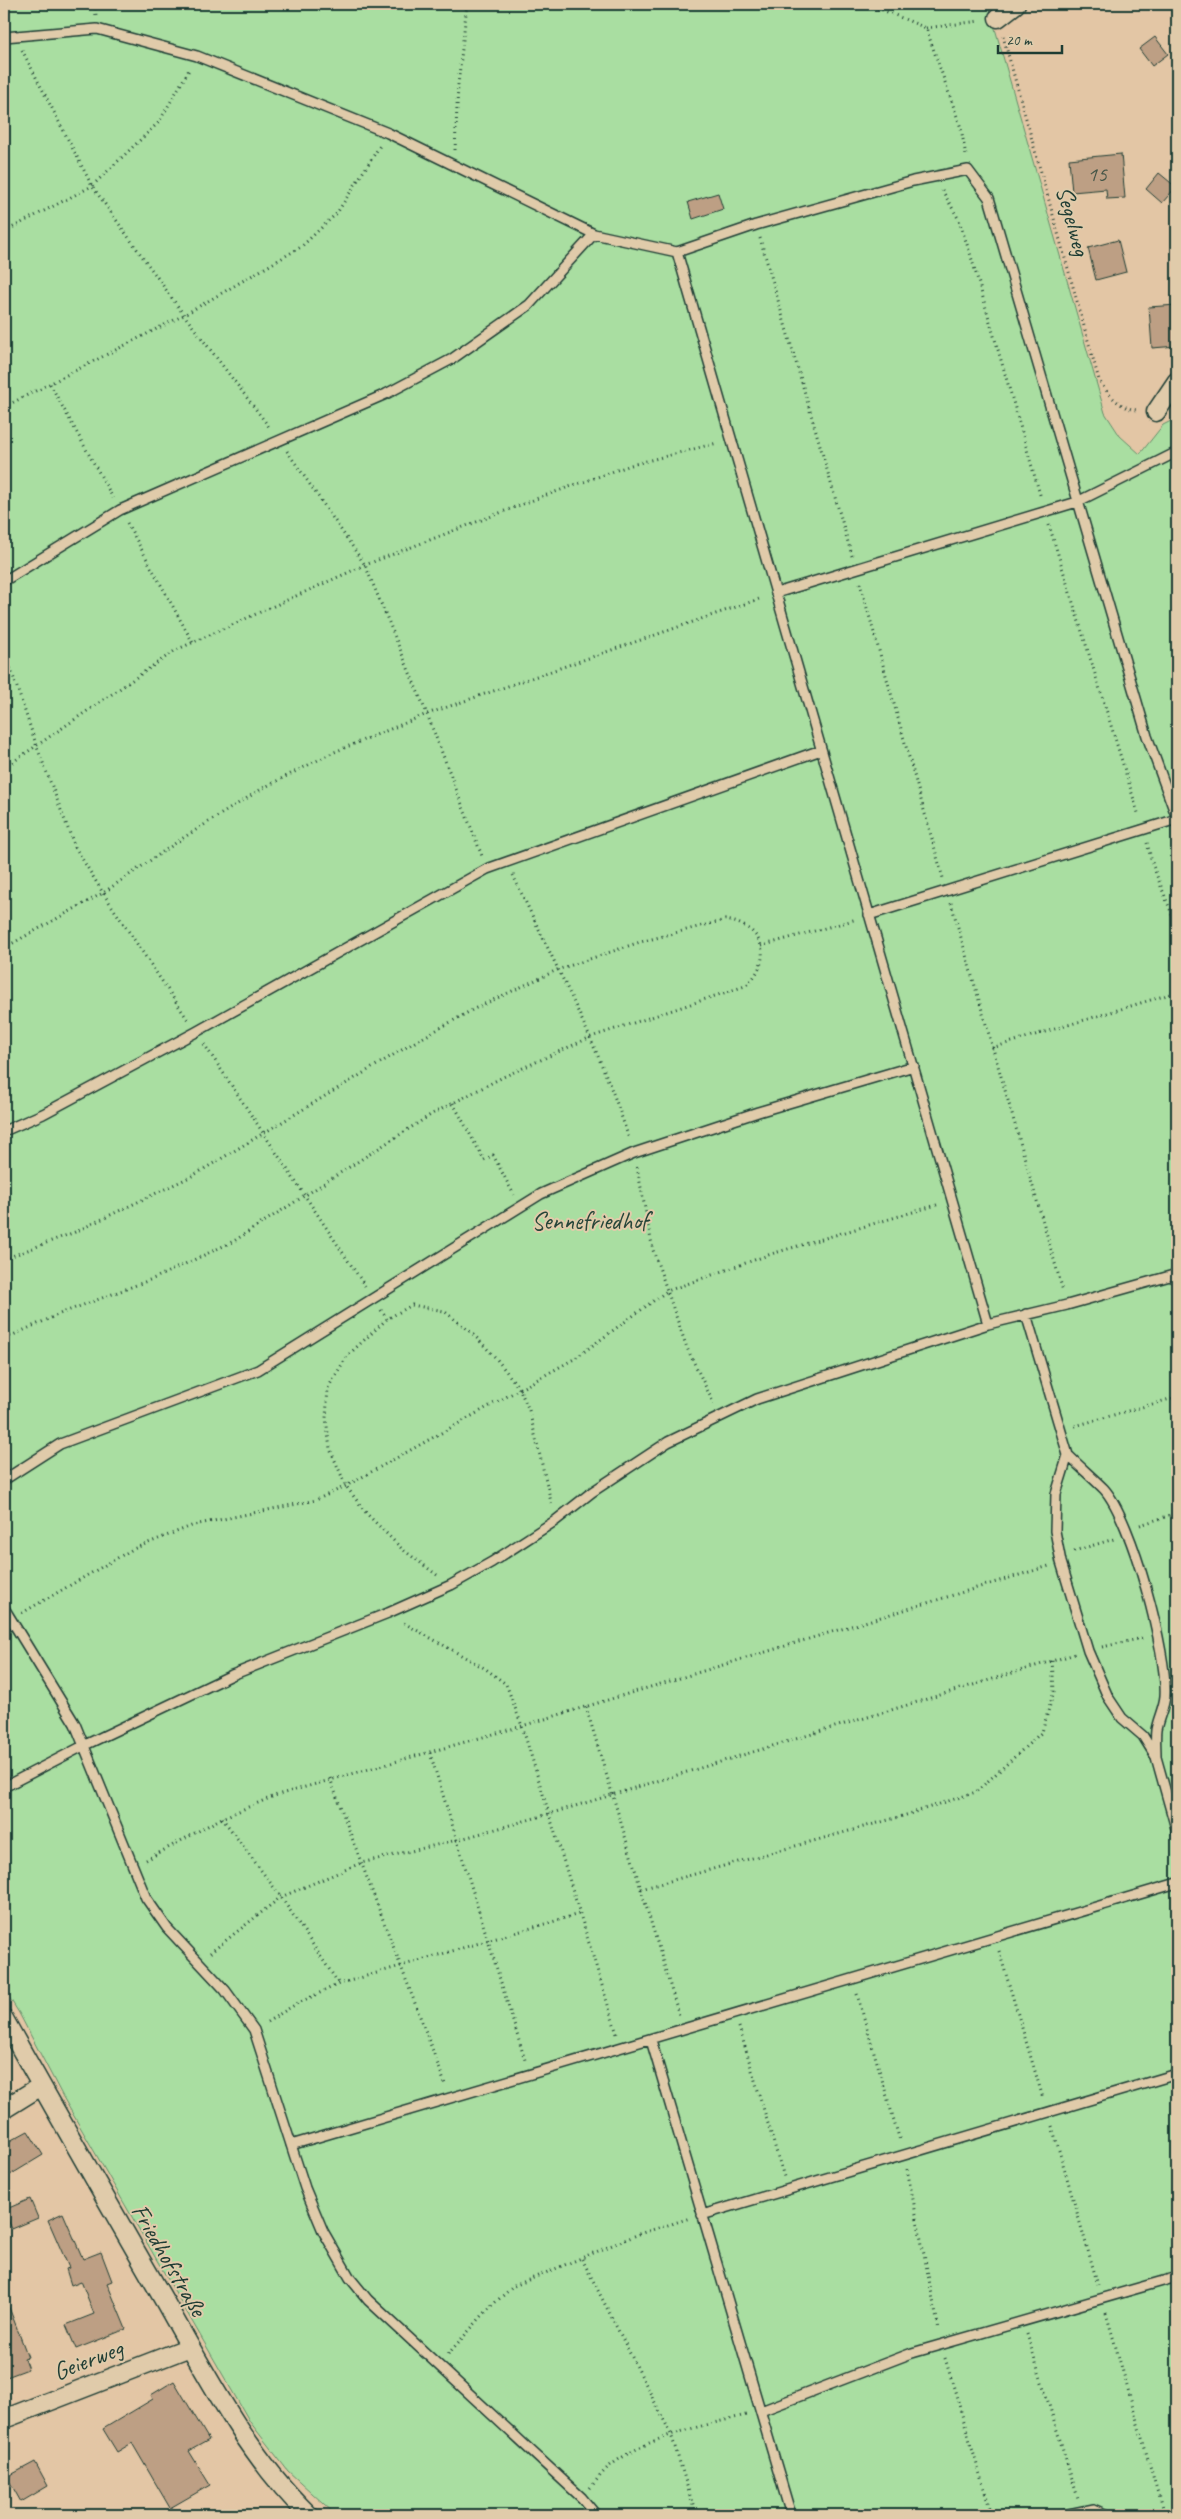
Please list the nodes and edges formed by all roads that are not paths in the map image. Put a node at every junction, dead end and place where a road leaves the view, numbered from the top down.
1 (1016, 4) edge
2 (998, 18) road end
3 (4, 37) edge
4 (594, 234) junction
5 (677, 252) junction
6 (1177, 381) edge
7 (1156, 412) road end
8 (1177, 452) edge
9 (1077, 502) junction
10 (4, 581) edge
11 (776, 593) junction
12 (821, 750) junction
13 (1177, 818) edge
14 (869, 915) junction
15 (914, 1066) junction
16 (4, 1131) edge
17 (1177, 1274) edge
18 (1026, 1314) junction
19 (988, 1324) junction
20 (1068, 1455) junction
21 (4, 1480) edge
22 (4, 1608) edge
23 (85, 1745) junction
24 (1156, 1757) junction
25 (4, 1787) edge
26 (1177, 1832) edge
27 (1177, 1884) edge
28 (4, 2019) edge
29 (651, 2040) junction
30 (1177, 2074) edge
31 (41, 2086) junction
32 (4, 2109) edge
33 (291, 2146) junction
34 (702, 2214) junction
35 (1177, 2276) edge
36 (190, 2347) junction
37 (761, 2411) junction
38 (4, 2419) edge
39 (308, 2515) edge
40 (596, 2515) edge
41 (792, 2515) edge
42 (1064, 2515) edge
43 (1106, 2515) edge

1 - 2 street
3 - 4 lane
4 - 5 lane
4 - 10 lane
5 - 9 lane
5 - 11 lane
6 - 7 street
8 - 9 lane
9 - 11 lane
9 - 13 lane
11 - 12 lane
12 - 14 lane
12 - 16 lane
13 - 14 lane
14 - 15 lane
15 - 19 lane
15 - 21 lane
17 - 18 lane
18 - 19 lane
18 - 20 lane
19 - 23 lane
20 - 24 lane
20 - 24 lane
22 - 23 lane
23 - 25 lane
23 - 33 lane
24 - 26 lane
27 - 29 lane
28 - 31 street, Friedhofstraße
29 - 33 lane
29 - 34 lane
30 - 34 lane
31 - 32 street
31 - 36 street, Friedhofstraße
33 - 40 lane
34 - 37 lane
35 - 37 lane
36 - 38 street, Geierweg
36 - 39 street, Friedhofstraße
37 - 41 lane
42 - 43 lane

